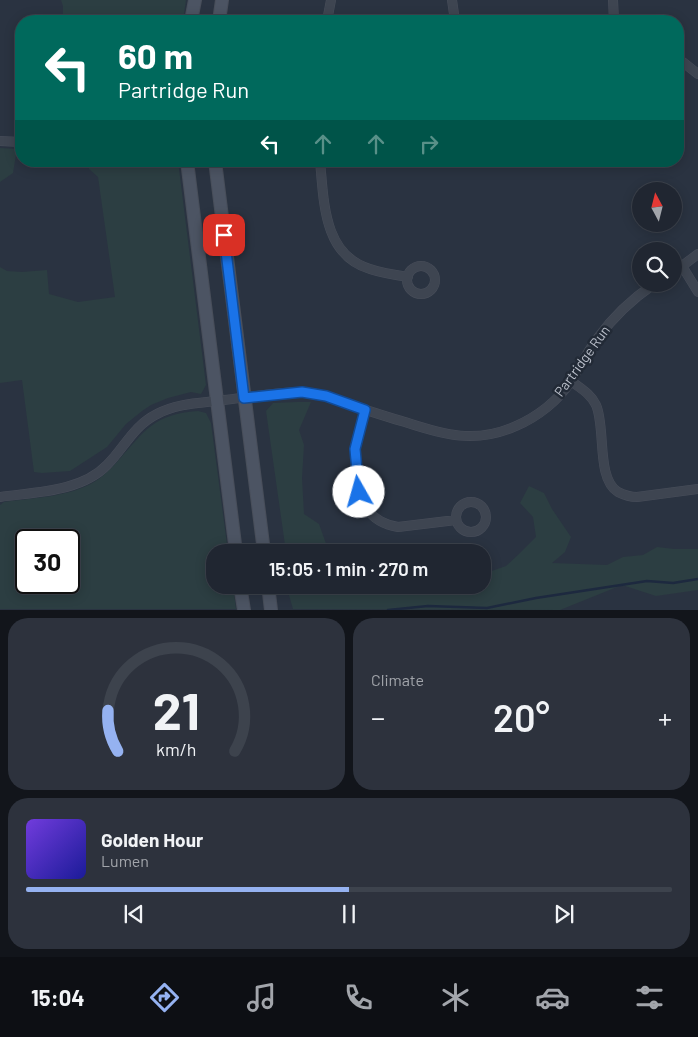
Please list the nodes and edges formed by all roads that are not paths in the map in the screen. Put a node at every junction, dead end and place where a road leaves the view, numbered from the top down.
1 (195, 0) edge
2 (222, 0) edge
3 (331, 0) edge
4 (452, 0) edge
5 (614, 0) edge
6 (192, 15) edge
7 (220, 15) edge
8 (329, 15) edge
9 (454, 15) edge
10 (614, 15) edge
11 (684, 63) edge
12 (698, 74) edge
13 (0, 141) edge
14 (15, 142) edge
15 (188, 167) edge
16 (215, 167) edge
17 (321, 167) edge
18 (698, 254) edge
19 (682, 266) joint
20 (408, 277) dead end
21 (643, 292) edge
22 (698, 292) edge
23 (571, 381) junction
24 (244, 398) junction
25 (217, 401) junction
26 (365, 410) junction
27 (698, 490) edge
28 (0, 497) edge
29 (456, 520) dead end
30 (235, 544) edge
31 (263, 544) edge
32 (241, 594) edge
33 (269, 594) edge
34 (244, 610) edge
35 (271, 610) edge

1 - 6 main road
2 - 7 main road
3 - 8 street
4 - 9 street
5 - 10 street
11 - 12 street
13 - 14 street
15 - 25 main road
16 - 24 main road
17 - 20 street
18 - 19 street
19 - 22 street
21 - 23 street, Partridge Run
23 - 26 street, Partridge Run
23 - 27 street
24 - 25 street, Partridge Run
24 - 26 street, Partridge Run
24 - 31 main road
25 - 28 street, Partridge Run
25 - 30 main road
26 - 29 street
32 - 34 main road
33 - 35 main road

